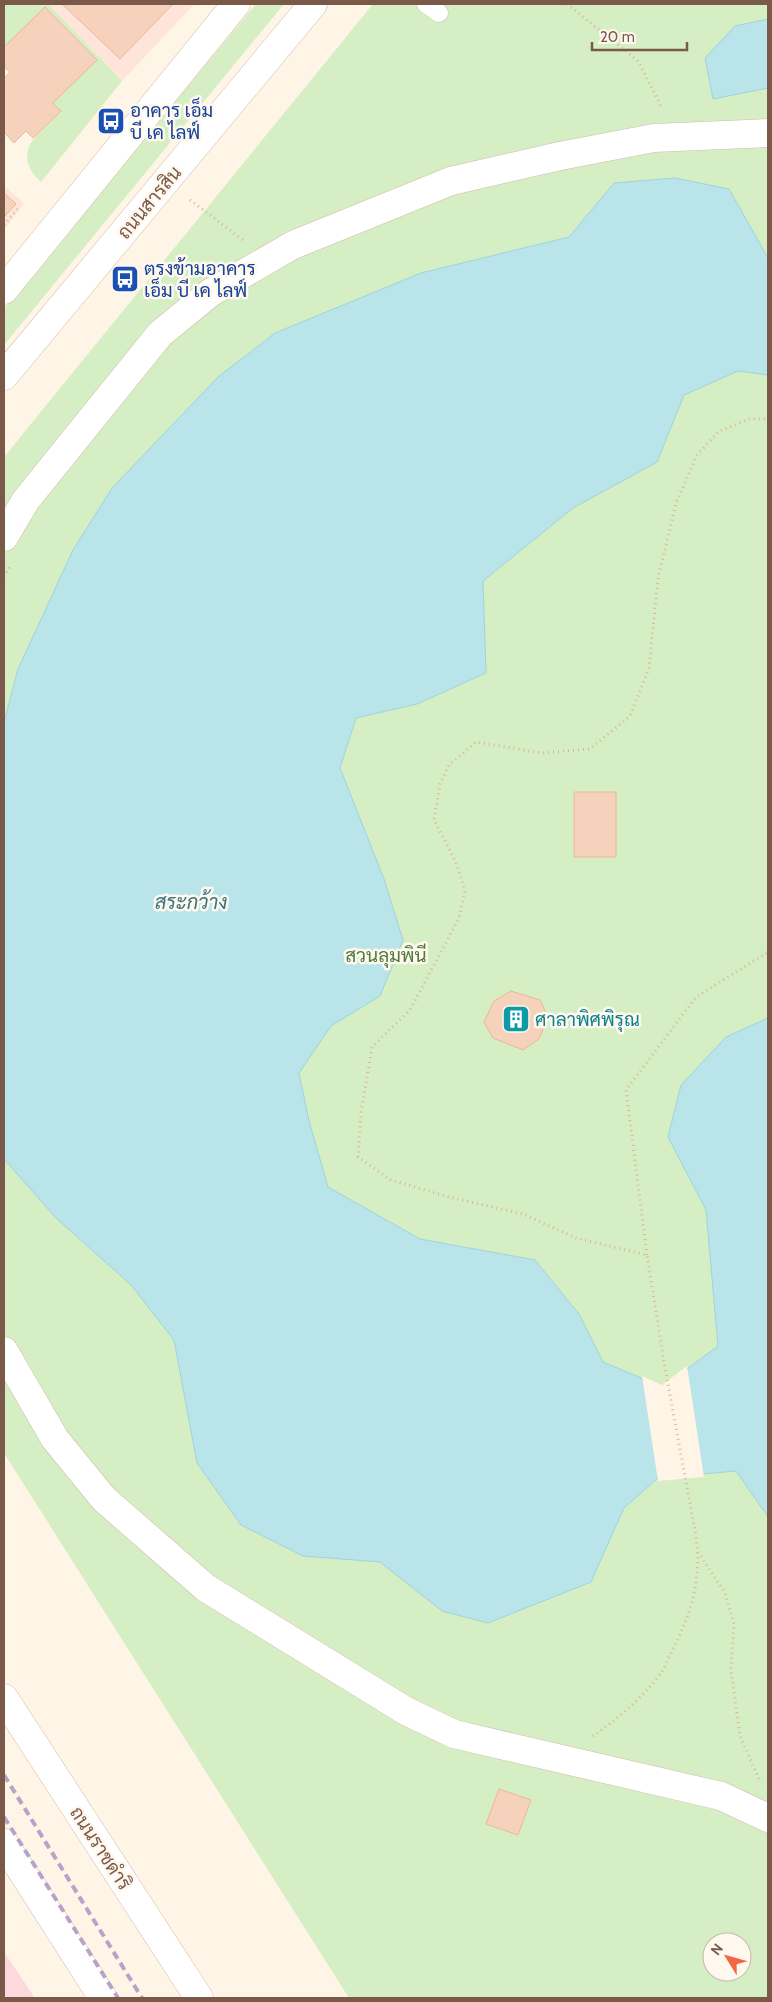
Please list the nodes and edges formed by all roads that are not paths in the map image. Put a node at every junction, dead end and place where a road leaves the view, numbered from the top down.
1 (236, 4) edge
2 (313, 4) edge
3 (768, 134) edge
4 (4, 290) edge
5 (4, 376) edge
6 (4, 537) edge
7 (4, 1351) edge
8 (4, 1698) edge
9 (768, 1818) edge
10 (4, 1843) edge
11 (104, 1998) edge
12 (198, 1998) edge

1 - 4 street
2 - 5 street, ถนนสารสิน
3 - 6 street
7 - 9 street
8 - 12 street, ถนนราชดำริ
10 - 11 street

